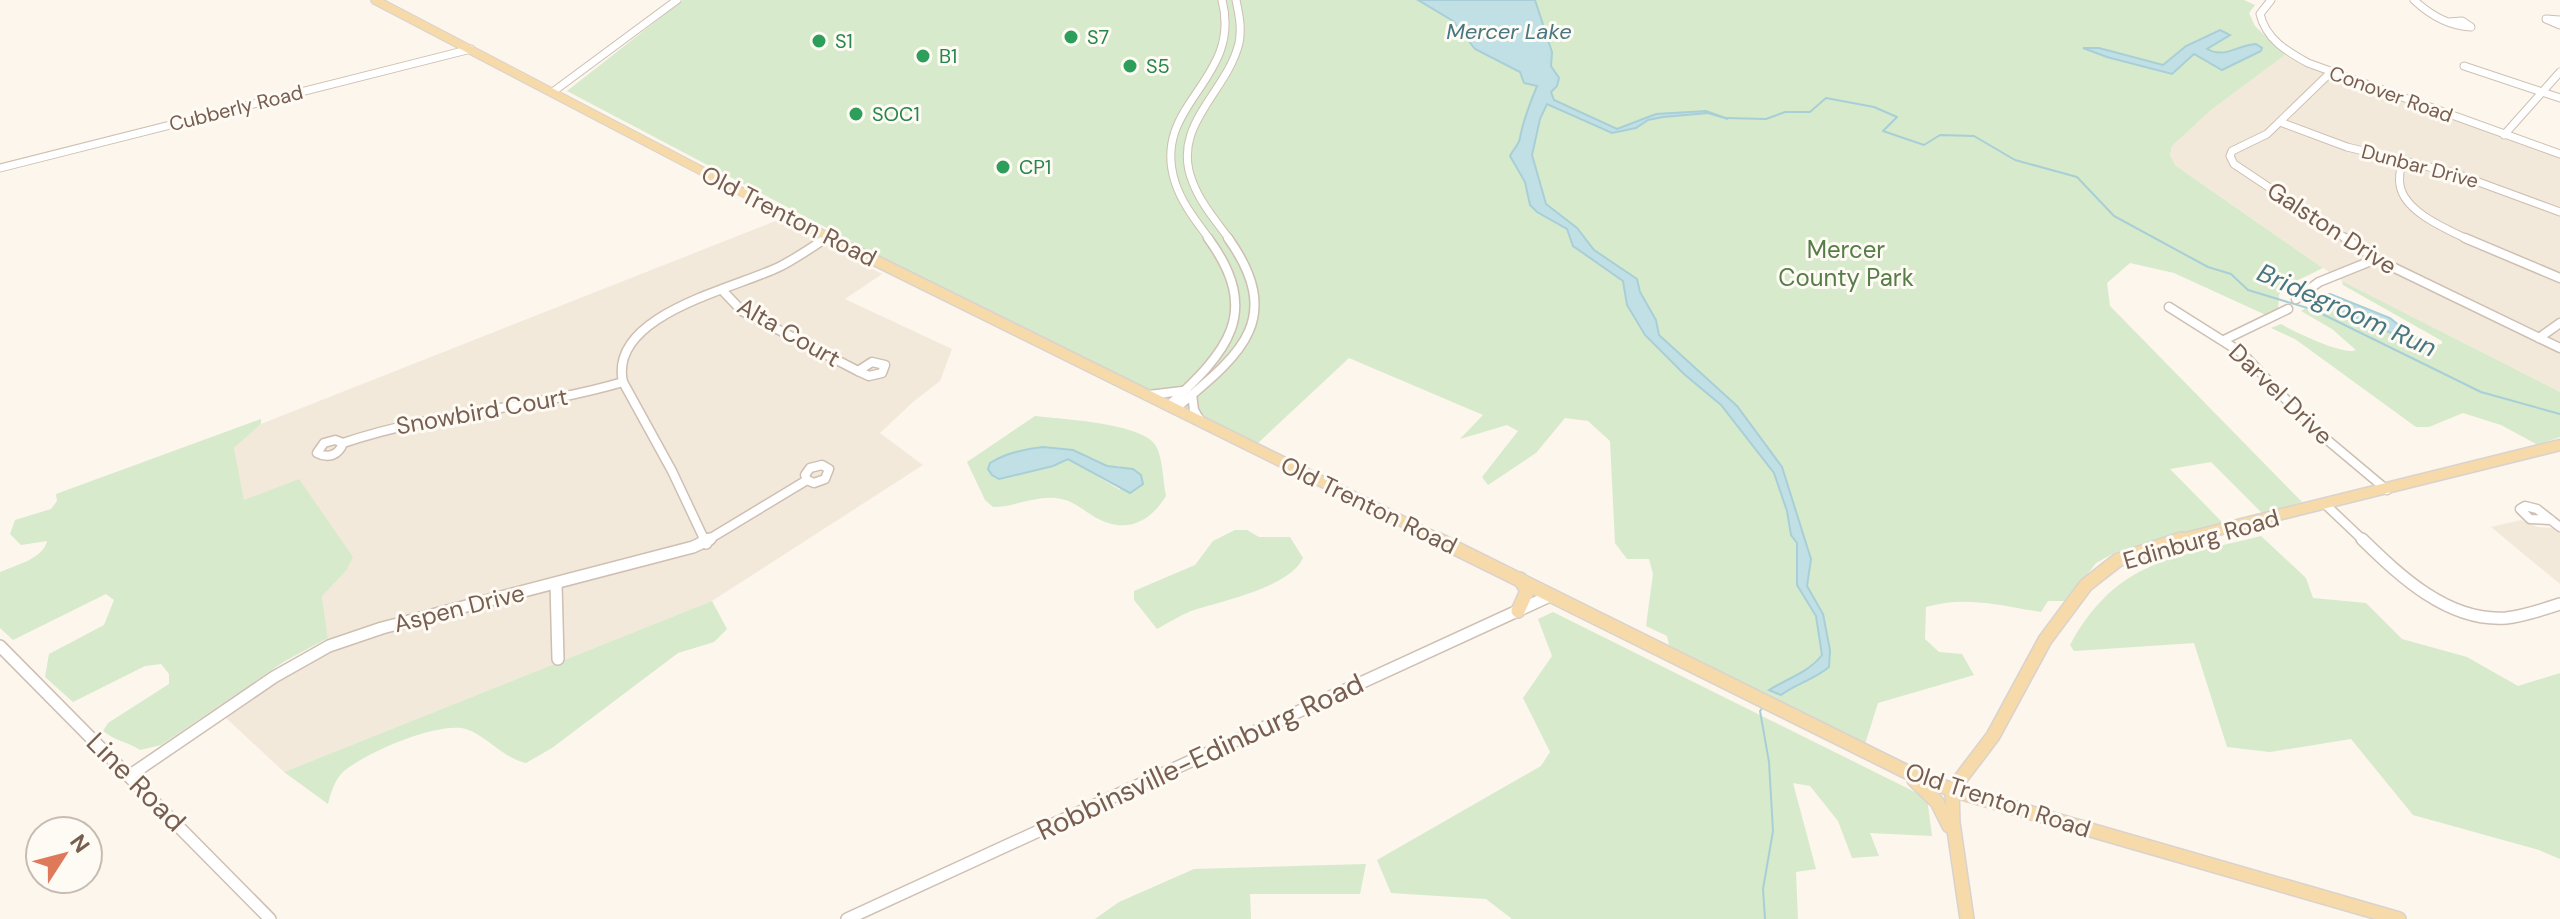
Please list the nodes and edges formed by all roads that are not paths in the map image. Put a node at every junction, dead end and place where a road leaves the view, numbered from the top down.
1 (375, 0) edge
2 (677, 0) edge
3 (1222, 0) edge
4 (1236, 0) edge
5 (2271, 0) edge
6 (2414, 0) edge
7 (2449, 22) dead end
8 (471, 49) junction
9 (2464, 66) dead end
10 (2560, 72) edge
11 (2330, 73) junction
12 (554, 91) junction
13 (2542, 92) junction
14 (2560, 98) edge
15 (2280, 122) junction
16 (2504, 135) junction
17 (2560, 154) edge
18 (2403, 159) junction
19 (0, 168) edge
20 (2560, 212) edge
21 (828, 237) junction
22 (1236, 252) junction
23 (1220, 257) junction
24 (2376, 259) junction
25 (2560, 278) edge
26 (722, 290) junction
27 (2296, 299) dead end
28 (2169, 307) dead end
29 (2288, 309) dead end
30 (2560, 323) edge
31 (2539, 338) junction
32 (2224, 340) junction
33 (2560, 348) edge
34 (858, 371) dead end
35 (623, 382) junction
36 (1188, 392) junction
37 (1146, 394) junction
38 (1172, 407) junction
39 (1201, 422) junction
40 (343, 443) dead end
41 (2560, 445) edge
42 (807, 480) dead end
43 (2387, 490) junction
44 (2326, 505) junction
45 (2551, 520) dead end
46 (2560, 527) edge
47 (706, 543) junction
48 (1519, 579) junction
49 (556, 584) junction
50 (1552, 595) junction
51 (2560, 604) edge
52 (1518, 611) junction
53 (0, 646) edge
54 (558, 659) dead end
55 (1894, 766) junction
56 (129, 776) junction
57 (1952, 790) junction
58 (1955, 838) junction
59 (270, 919) edge
60 (847, 919) edge
61 (1967, 919) edge
62 (2399, 919) edge

1 - 8 main road, Old Trenton Road
2 - 12 street
3 - 23 street
4 - 22 street
5 - 11 street, Conover Road
6 - 7 street
8 - 12 main road, Old Trenton Road
8 - 19 street, Cubberly Road
9 - 13 street
10 - 13 street
11 - 15 street, Galston Drive
11 - 16 street, Conover Road
12 - 21 main road, Old Trenton Road
13 - 14 street
13 - 16 street
15 - 18 street, Dunbar Drive
15 - 24 street, Galston Drive
16 - 17 street, Conover Road
18 - 20 street, Dunbar Drive
18 - 25 street
21 - 26 street
21 - 37 main road, Old Trenton Road
22 - 23 street
22 - 36 street
23 - 36 street
24 - 27 street
24 - 31 street, Galston Drive
26 - 34 street, Alta Court
26 - 35 street
28 - 32 street, Darvel Drive
29 - 32 street
30 - 31 street
31 - 33 street, Galston Drive
32 - 43 street, Darvel Drive
35 - 40 street, Snowbird Court
35 - 47 street
36 - 37 street
36 - 38 street
36 - 39 street
37 - 38 main road, Old Trenton Road
38 - 39 main road, Old Trenton Road
39 - 48 main road, Old Trenton Road
41 - 43 main road, Edinburg Road
42 - 47 street, Aspen Drive
43 - 44 main road, Edinburg Road
44 - 51 street
44 - 57 main road, Edinburg Road
45 - 46 street
47 - 49 street, Aspen Drive
48 - 50 main road, Old Trenton Road
48 - 52 main road
49 - 54 street
49 - 56 street, Aspen Drive
50 - 52 street, Robbinsville-Edinburg Road
50 - 55 main road, Old Trenton Road
52 - 60 street, Robbinsville-Edinburg Road
53 - 56 street, Line Road
55 - 57 main road, Old Trenton Road
55 - 58 main road
56 - 59 street, Line Road
57 - 58 main road
57 - 62 main road, Old Trenton Road
58 - 61 main road

